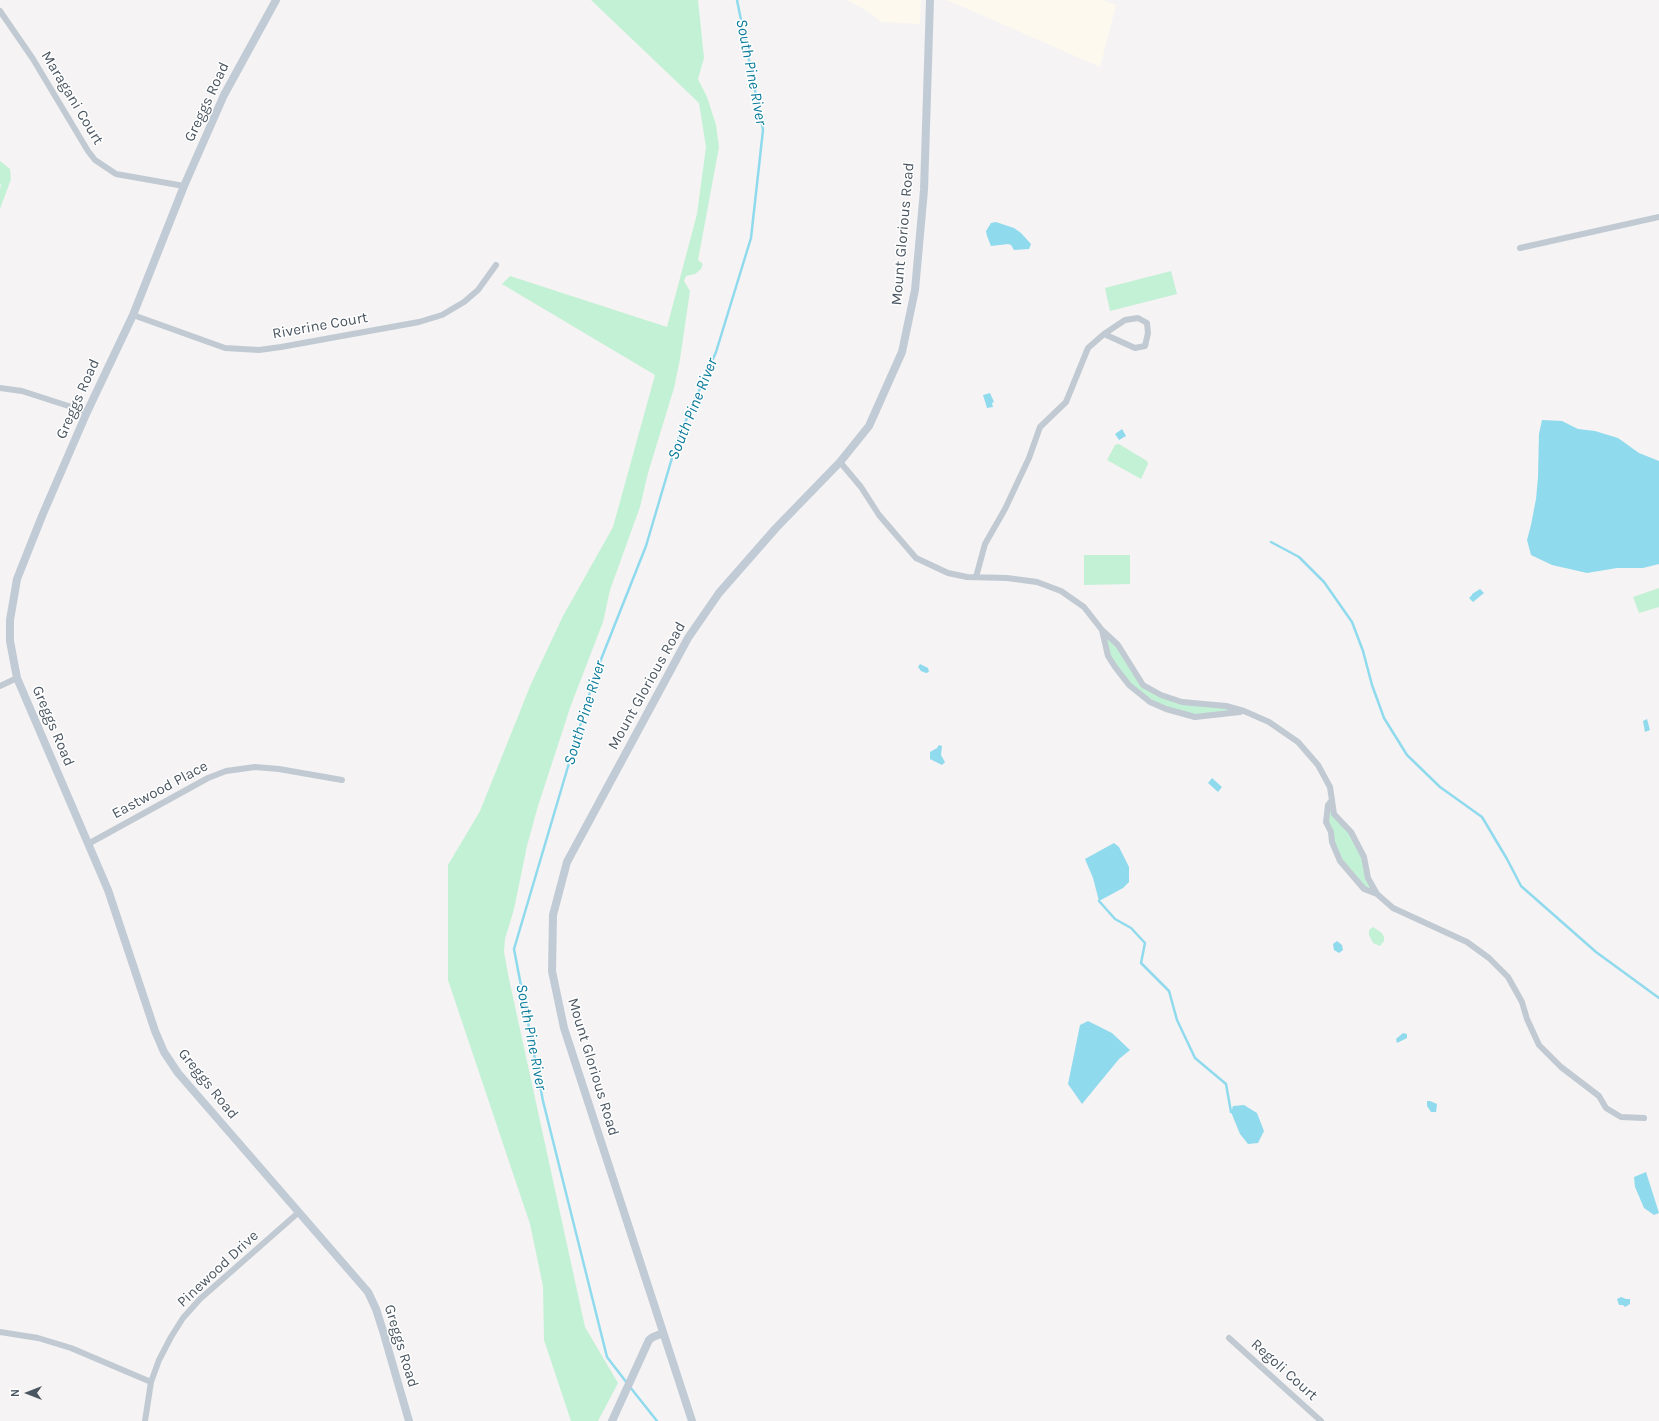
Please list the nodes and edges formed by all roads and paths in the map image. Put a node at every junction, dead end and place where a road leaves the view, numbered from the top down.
1 (276, 0) edge
2 (930, 3) edge
3 (0, 11) edge
4 (184, 186) junction
5 (1659, 217) edge
6 (1520, 248) dead end
7 (496, 265) dead end
8 (132, 314) junction
9 (1104, 334) junction
10 (0, 388) edge
11 (87, 412) junction
12 (840, 462) junction
13 (976, 577) junction
14 (1102, 630) junction
15 (17, 678) junction
16 (0, 686) edge
17 (1171, 698) junction
18 (1166, 709) junction
19 (1244, 711) junction
20 (342, 780) dead end
21 (1332, 800) junction
22 (88, 844) junction
23 (1377, 894) junction
24 (1644, 1118) dead end
25 (299, 1212) junction
26 (0, 1332) edge
27 (663, 1333) junction
28 (1229, 1338) dead end
29 (151, 1382) junction
30 (145, 1421) edge
31 (409, 1421) edge
32 (612, 1421) edge
33 (692, 1421) edge
34 (1321, 1421) edge

1 - 4 street, Greggs Road
2 - 12 street, Mount Glorious Road
3 - 4 street, Maragani Court
4 - 8 street, Greggs Road
5 - 6 street
7 - 8 street, Riverine Court
8 - 11 street, Greggs Road
9 - 9 street
9 - 13 street
10 - 11 street
11 - 15 street, Greggs Road
12 - 13 street
12 - 27 street, Mount Glorious Road
13 - 14 street
14 - 17 street
14 - 18 street
15 - 16 street
15 - 22 street, Greggs Road
17 - 18 street
17 - 19 street
18 - 19 street
19 - 21 street
20 - 22 street, Eastwood Place
21 - 23 street
21 - 23 street
22 - 25 street, Greggs Road
23 - 24 street
25 - 29 street, Pinewood Drive
25 - 31 street, Greggs Road
26 - 29 street
27 - 32 street
27 - 33 street, Mount Glorious Road
28 - 34 street, Regoli Court
29 - 30 street, Pinewood Drive

